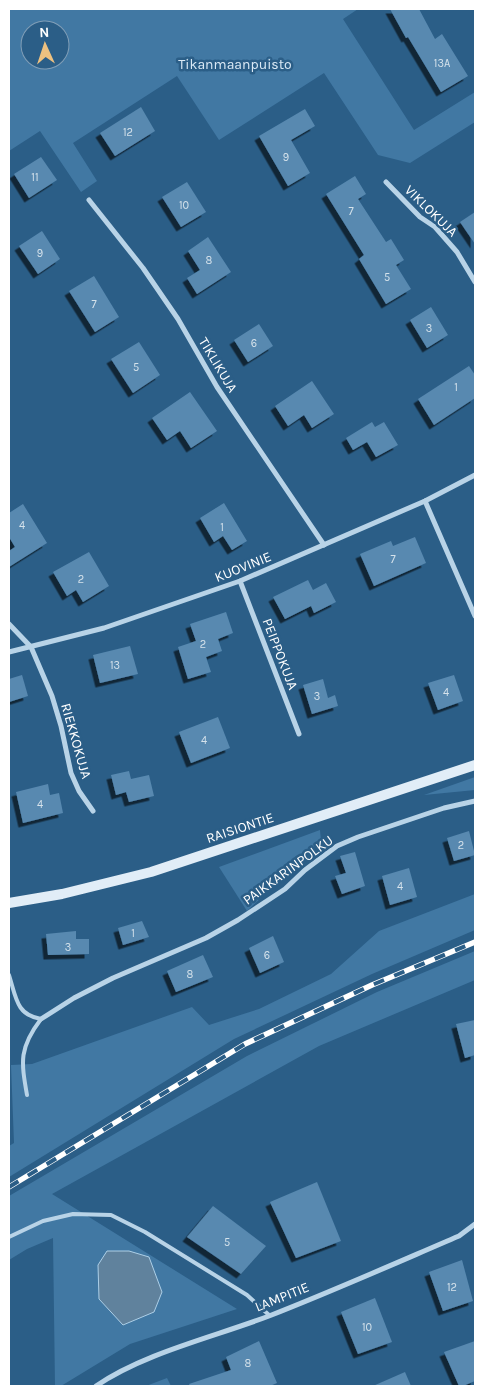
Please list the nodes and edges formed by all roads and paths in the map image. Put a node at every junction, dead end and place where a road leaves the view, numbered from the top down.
1 (386, 182) dead end
2 (89, 200) dead end
3 (475, 282) edge
4 (475, 475) edge
5 (425, 501) junction
6 (324, 545) junction
7 (240, 582) junction
8 (475, 616) edge
9 (9, 624) edge
10 (32, 647) junction
11 (9, 652) edge
12 (299, 734) dead end
13 (475, 765) edge
14 (475, 801) edge
15 (93, 811) dead end
16 (9, 903) edge
17 (9, 975) edge
18 (41, 1019) junction
19 (28, 1095) dead end
20 (475, 1224) edge
21 (9, 1237) edge
22 (269, 1315) junction
23 (96, 1386) edge

1 - 3 street, VIKLOKUJA
2 - 6 street, TIKLIKUJA
4 - 5 street, KUOVINIE
5 - 6 street, KUOVINIE
5 - 8 street
6 - 7 street, KUOVINIE
7 - 10 street, KUOVINIE
7 - 12 street, PEIPPOKUJA
9 - 10 street
10 - 11 street, KUOVINIE
10 - 15 street, RIEKKOKUJA
13 - 16 main road, RAISIONTIE
14 - 18 street, PAIKKARINPOLKU
17 - 18 lane
18 - 19 lane
20 - 22 street, LAMPITIE
21 - 22 lane
22 - 23 street, LAMPITIE

